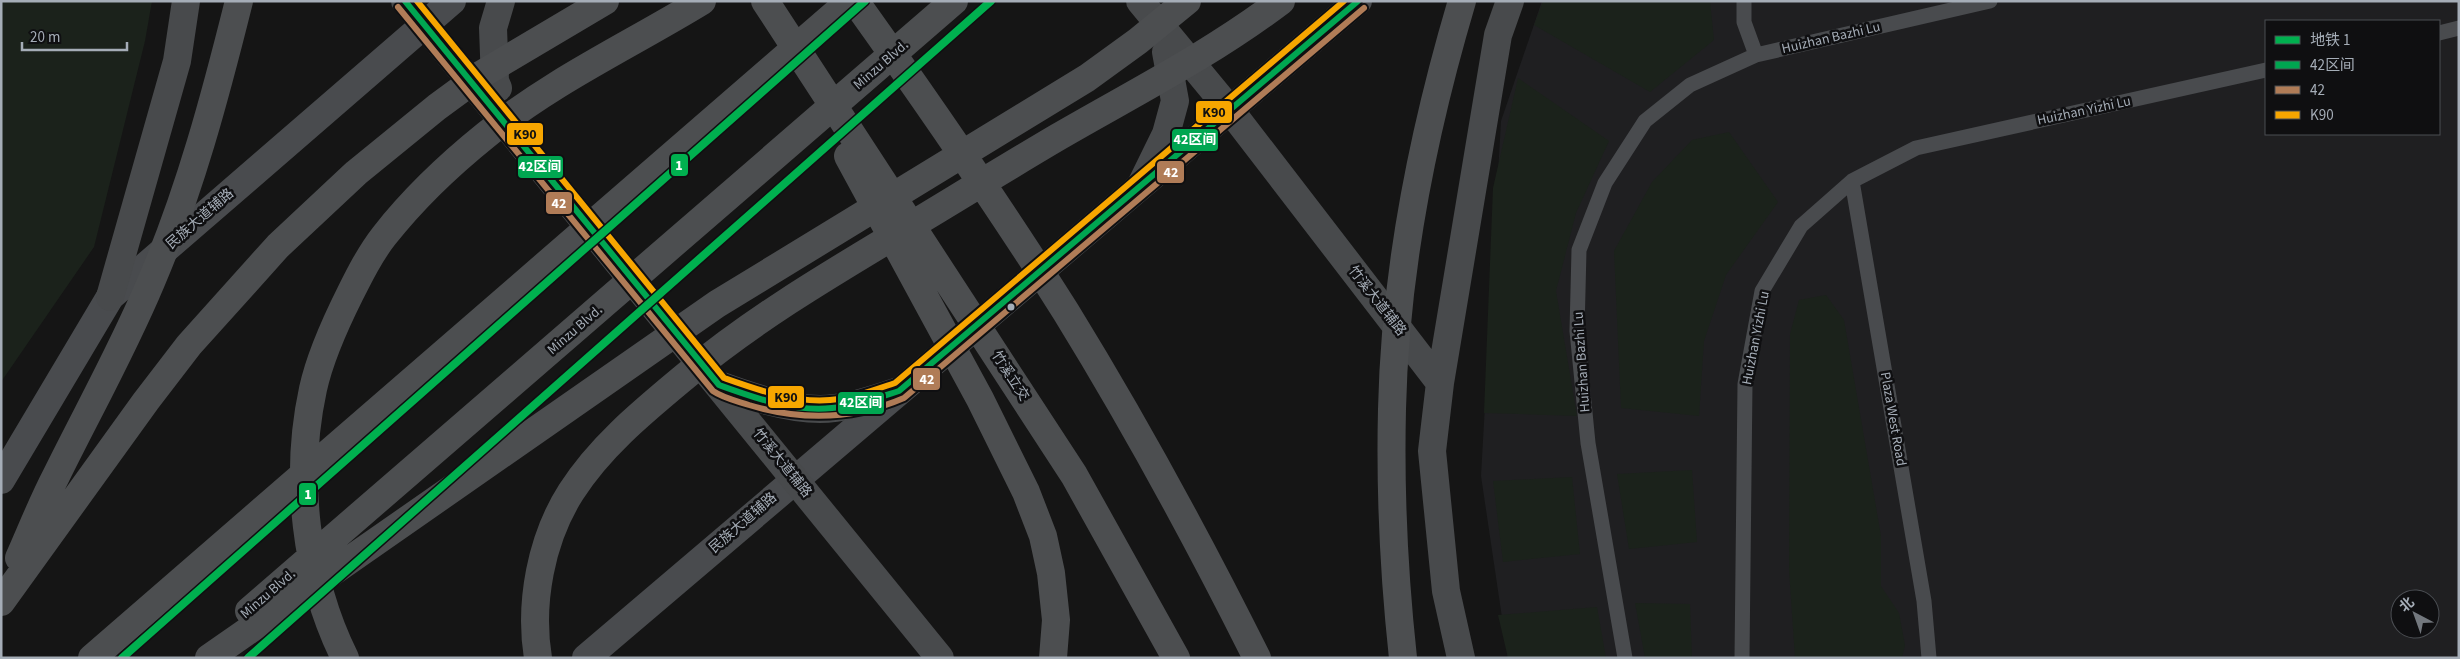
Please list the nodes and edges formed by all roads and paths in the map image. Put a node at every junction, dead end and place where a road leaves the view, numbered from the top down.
1 (186, 1) edge
2 (238, 1) edge
3 (405, 1) edge
4 (452, 1) edge
5 (501, 1) edge
6 (605, 1) edge
7 (702, 1) edge
8 (765, 1) edge
9 (850, 1) edge
10 (855, 1) edge
11 (868, 1) edge
12 (954, 1) edge
13 (1139, 1) edge
14 (1187, 1) edge
15 (1281, 1) edge
16 (1358, 1) edge
17 (1462, 1) edge
18 (1510, 1) edge
19 (1744, 1) edge
20 (1985, 2) edge
21 (425, 25) junction
22 (2459, 28) edge
23 (2440, 33) edge
24 (1756, 55) junction
25 (2265, 70) edge
26 (926, 100) junction
27 (1230, 110) junction
28 (517, 139) junction
29 (1852, 181) junction
30 (1141, 185) junction
31 (110, 297) junction
32 (1440, 383) junction
33 (719, 385) junction
34 (899, 391) junction
35 (795, 479) junction
36 (1, 480) edge
37 (1, 600) edge
38 (92, 658) edge
39 (195, 658) edge
40 (210, 658) edge
41 (345, 658) edge
42 (538, 658) edge
43 (586, 658) edge
44 (940, 658) edge
45 (1053, 658) edge
46 (1176, 658) edge
47 (1257, 658) edge
48 (1403, 658) edge
49 (1461, 658) edge
50 (1625, 658) edge
51 (1742, 658) edge
52 (1929, 658) edge

1 - 31 main road
2 - 37 highway
3 - 21 main road, 竹溪大道辅路
4 - 21 street, 民族大道辅路
5 - 28 main road
6 - 37 highway
7 - 41 highway
8 - 45 highway
8 - 46 highway, 竹溪立交
9 - 38 highway
10 - 26 highway
11 - 26 highway
12 - 39 highway, Minzu Blvd.
13 - 27 main road, 竹溪大道辅路
13 - 30 main road
14 - 40 highway
15 - 42 highway
16 - 27 street, 民族大道辅路
17 - 48 highway
18 - 32 main road
19 - 24 lane
20 - 24 lane, Huizhan Bazhi Lu
21 - 28 main road, 竹溪大道辅路
21 - 31 street, 民族大道辅路
22 - 23 lane
24 - 50 lane, Huizhan Bazhi Lu
25 - 29 lane, Huizhan Yizhi Lu
26 - 47 highway
27 - 30 street, 民族大道辅路
27 - 32 main road, 竹溪大道辅路
28 - 33 main road, 竹溪大道辅路
29 - 51 lane, Huizhan Yizhi Lu
29 - 52 lane, Plaza West Road
30 - 34 street, 民族大道辅路
31 - 36 street, 民族大道辅路
32 - 49 main road
33 - 34 main road
33 - 35 main road, 竹溪大道辅路
34 - 35 street, 民族大道辅路
35 - 43 street, 民族大道辅路
35 - 44 main road, 竹溪大道辅路

